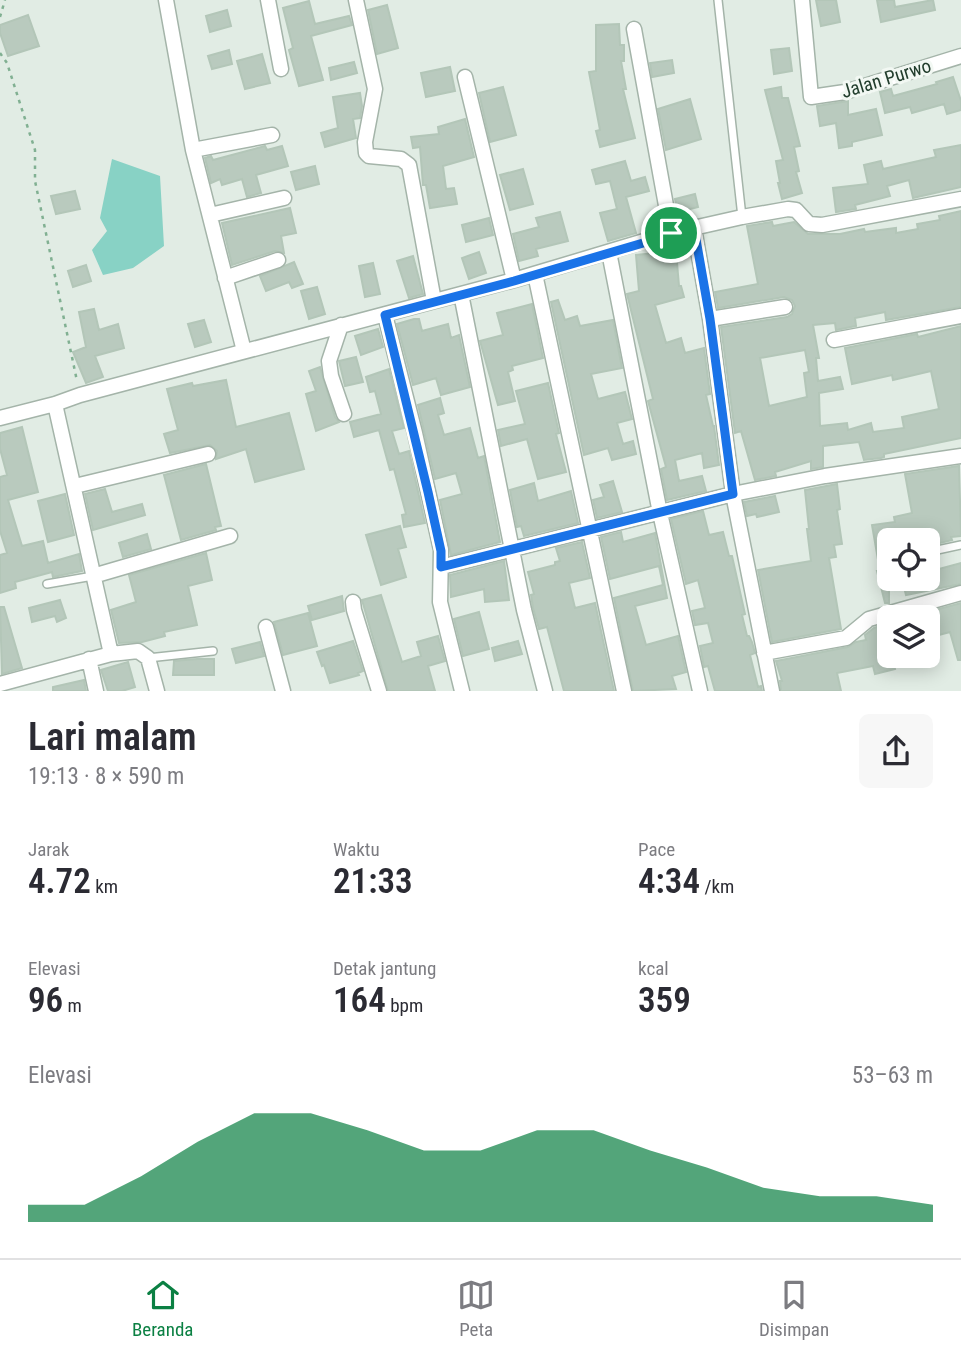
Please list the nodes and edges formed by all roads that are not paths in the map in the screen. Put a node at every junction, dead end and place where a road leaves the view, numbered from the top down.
1 (166, 0) edge
2 (268, 0) edge
3 (356, 0) edge
4 (718, 0) edge
5 (802, 0) edge
6 (634, 29) dead end
7 (961, 56) edge
8 (281, 69) dead end
9 (465, 78) dead end
10 (272, 135) dead end
11 (193, 150) junction
12 (284, 198) dead end
13 (961, 199) edge
14 (210, 215) junction
15 (741, 217) junction
16 (694, 228) junction
17 (671, 233) junction
18 (609, 252) junction
19 (278, 260) dead end
20 (535, 274) junction
21 (225, 278) junction
22 (514, 281) junction
23 (461, 294) junction
24 (434, 301) junction
25 (785, 307) dead end
26 (385, 315) junction
27 (961, 316) edge
28 (710, 319) junction
29 (341, 325) junction
30 (834, 340) dead end
31 (244, 351) junction
32 (55, 404) junction
33 (344, 414) dead end
34 (0, 418) edge
35 (208, 454) dead end
36 (961, 456) edge
37 (75, 486) junction
38 (733, 494) junction
39 (660, 513) junction
40 (589, 531) junction
41 (230, 536) dead end
42 (961, 545) edge
43 (513, 548) junction
44 (940, 549) edge
45 (441, 567) junction
46 (93, 576) junction
47 (47, 584) dead end
48 (961, 593) edge
49 (353, 602) dead end
50 (266, 627) dead end
51 (213, 651) dead end
52 (764, 653) junction
53 (111, 654) junction
54 (89, 659) junction
55 (148, 659) junction
56 (0, 684) edge
57 (25, 684) edge
58 (96, 691) edge
59 (157, 691) edge
60 (283, 691) edge
61 (379, 691) edge
62 (462, 691) edge
63 (545, 691) edge
64 (624, 691) edge
65 (700, 691) edge
66 (772, 691) edge

1 - 11 street
2 - 8 street
3 - 24 street
4 - 15 lane
5 - 7 street, Jalan Purwo
6 - 17 street
9 - 22 street
10 - 11 street
11 - 14 street
12 - 14 street
13 - 15 street
14 - 21 street
15 - 16 street
16 - 17 street
16 - 28 street
17 - 18 street
18 - 20 street
18 - 39 street
19 - 21 street
20 - 22 street
20 - 40 street
21 - 31 street
22 - 23 street
23 - 24 street
23 - 43 street
24 - 26 street
25 - 28 street
26 - 29 street
26 - 45 street
27 - 30 street
28 - 38 street
29 - 31 street
29 - 33 street
31 - 32 street
32 - 34 street
32 - 37 street
35 - 37 street
36 - 38 street
37 - 46 street
38 - 39 street
38 - 52 street
39 - 40 street
39 - 65 street
40 - 43 street
40 - 64 street
41 - 46 street
42 - 44 lane
43 - 45 street
43 - 63 street
45 - 62 street
46 - 47 lane
46 - 53 street
48 - 52 street
49 - 61 street
50 - 60 street
51 - 55 lane
52 - 66 street
53 - 54 street
53 - 55 street
54 - 57 street
54 - 58 street
55 - 59 street
56 - 57 street

